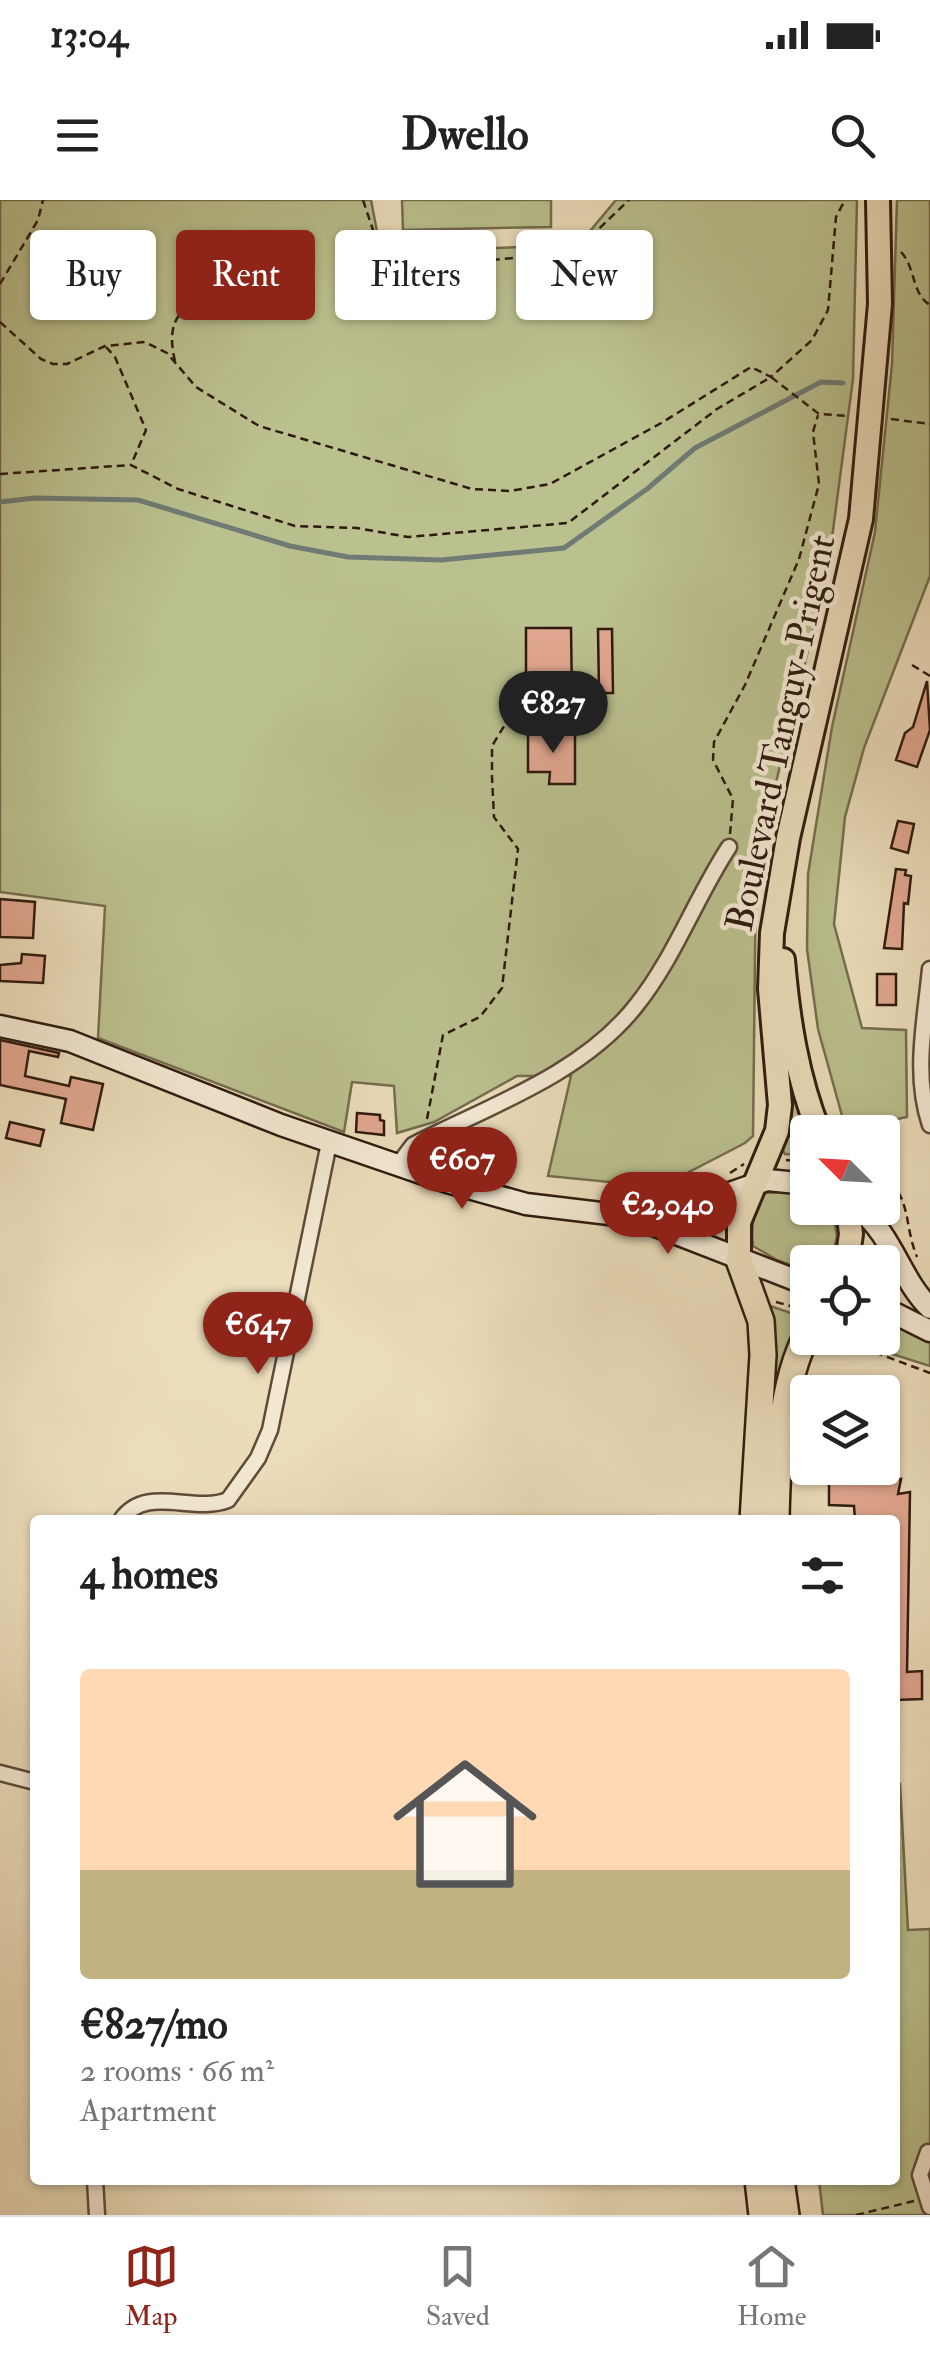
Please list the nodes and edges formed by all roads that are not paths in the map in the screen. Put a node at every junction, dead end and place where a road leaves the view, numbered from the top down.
1 (878, 200) edge
2 (730, 847) road end
3 (781, 880) junction
4 (930, 970) edge
5 (0, 1026) edge
6 (813, 1115) edge
7 (930, 1125) edge
8 (329, 1143) junction
9 (398, 1165) junction
10 (753, 1182) junction
11 (790, 1183) edge
12 (609, 1214) junction
13 (876, 1225) edge
14 (739, 1260) junction
15 (790, 1279) edge
16 (930, 1308) edge
17 (900, 1316) edge
18 (930, 1332) edge
19 (797, 1355) edge
20 (127, 1515) edge
21 (753, 1515) edge
22 (776, 1515) edge
23 (0, 1773) edge
24 (30, 1781) edge
25 (928, 2152) edge
26 (95, 2185) edge
27 (759, 2185) edge
28 (783, 2185) edge
29 (928, 2203) edge
30 (98, 2215) edge
31 (762, 2215) edge
32 (786, 2215) edge

1 - 3 main road, Boulevard Tanguy-Prigent
2 - 9 street
3 - 6 main road
3 - 10 main road, Boulevard Tanguy-Prigent
4 - 7 street
5 - 8 street
8 - 9 street
8 - 20 street
9 - 12 street
10 - 11 street
10 - 12 street
10 - 14 main road, Boulevard Tanguy-Prigent
12 - 14 street
13 - 16 street
14 - 15 street
14 - 21 highway
17 - 18 street
19 - 22 highway
23 - 24 street
25 - 29 street
26 - 30 street
27 - 31 highway
28 - 32 highway

